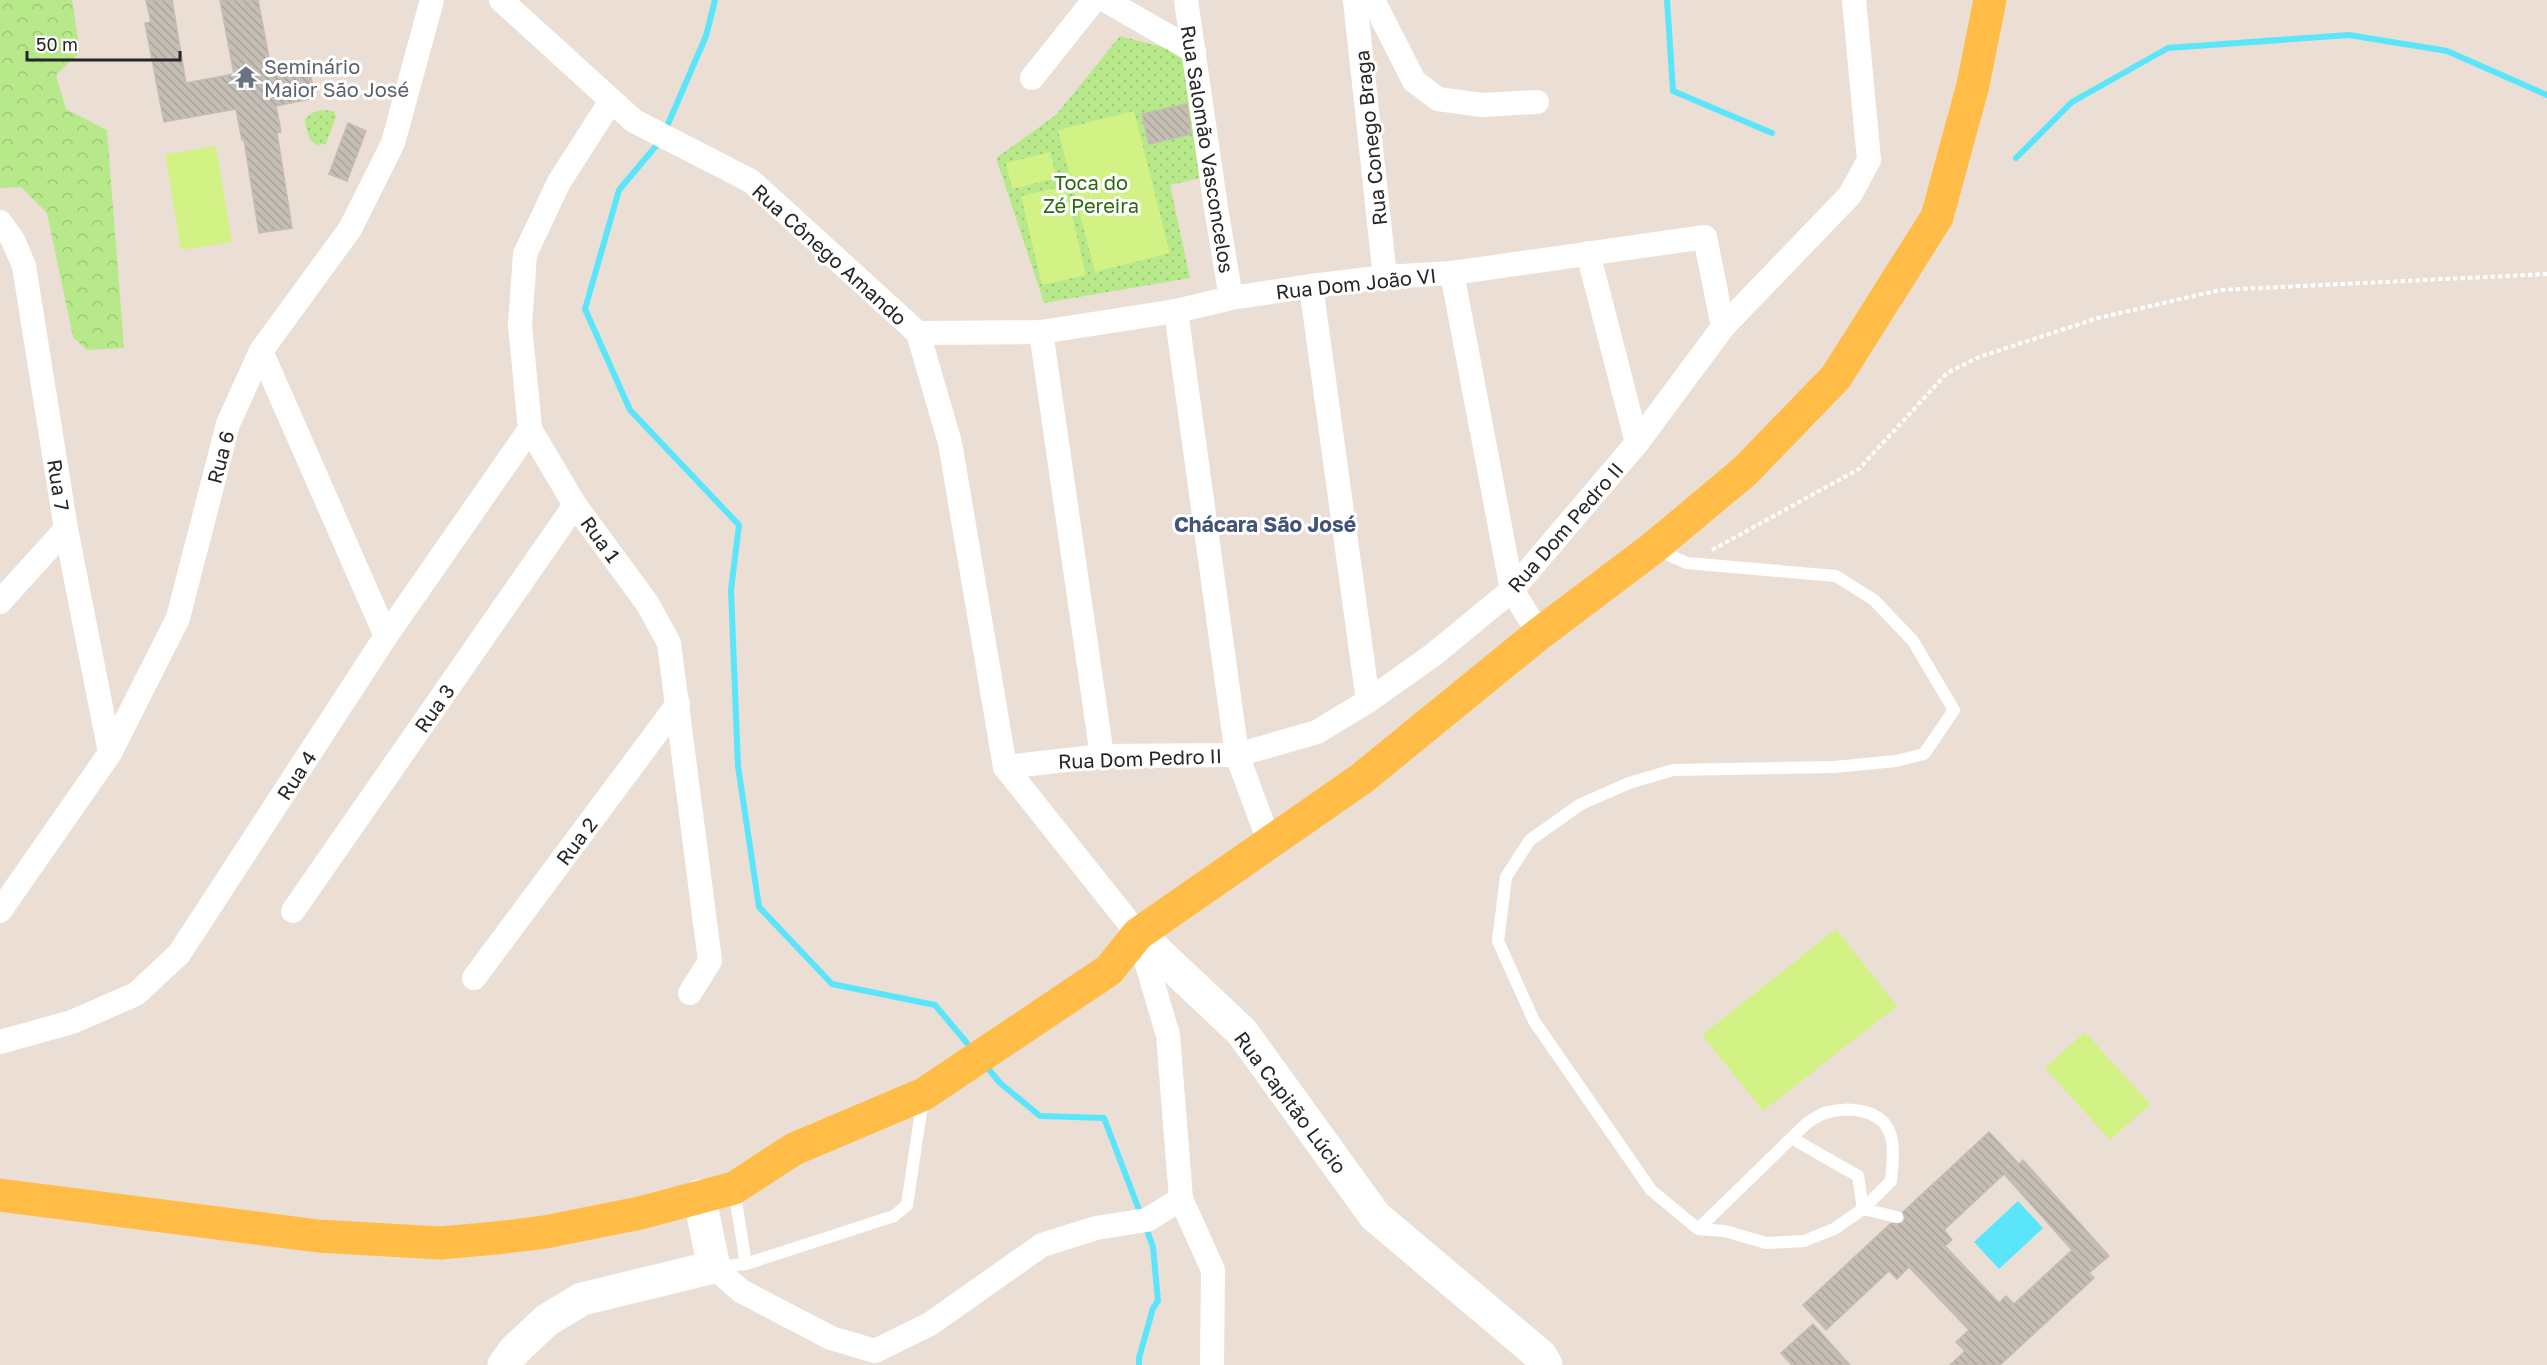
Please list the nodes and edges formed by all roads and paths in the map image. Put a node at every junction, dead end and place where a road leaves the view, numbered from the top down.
1 (432, 0) edge
2 (501, 0) edge
3 (1094, 0) edge
4 (1106, 0) edge
5 (1186, 0) edge
6 (1355, 0) edge
7 (1373, 0) edge
8 (1854, 0) edge
9 (1990, 0) edge
10 (1194, 51) junction
11 (1032, 78) dead end
12 (611, 100) junction
13 (1537, 102) dead end
14 (0, 222) edge
15 (1588, 253) junction
16 (1452, 273) junction
17 (2547, 274) edge
18 (1385, 277) junction
19 (1311, 286) junction
20 (1231, 298) junction
21 (1176, 311) junction
22 (1724, 327) junction
23 (1041, 332) junction
24 (918, 333) junction
25 (261, 351) junction
26 (530, 429) junction
27 (1637, 443) junction
28 (575, 505) junction
29 (66, 529) junction
30 (1653, 548) junction
31 (1688, 563) junction
32 (1512, 590) junction
33 (0, 602) edge
34 (1539, 634) junction
35 (386, 636) junction
36 (1368, 701) junction
37 (678, 704) junction
38 (110, 753) junction
39 (1237, 754) junction
40 (1102, 756) junction
41 (1005, 767) junction
42 (1269, 841) junction
43 (0, 911) edge
44 (293, 911) dead end
45 (1138, 934) junction
46 (474, 978) dead end
47 (690, 993) dead end
48 (0, 1042) edge
49 (924, 1094) junction
50 (1793, 1138) junction
51 (734, 1188) junction
52 (0, 1195) edge
53 (699, 1196) junction
54 (1180, 1199) junction
55 (1863, 1209) junction
56 (1897, 1217) dead end
57 (1698, 1229) junction
58 (746, 1264) junction
59 (714, 1267) junction
60 (872, 1358) edge
61 (504, 1365) edge
62 (1212, 1365) edge
63 (1546, 1365) edge

1 - 25 street, Rua 6
2 - 12 street, Rua Cônego Amando
3 - 11 street
4 - 10 street
5 - 10 street, Rua Salomão Vasconcelos
6 - 18 street, Rua Conego Braga
7 - 13 street
8 - 22 street, Rua Dom Pedro II
9 - 30 main road
10 - 20 street, Rua Salomão Vasconcelos
12 - 24 street, Rua Cônego Amando
12 - 26 street, Rua 1
14 - 29 street, Rua 7
15 - 16 street, Rua Dom João VI
15 - 22 street, Rua Dom João VI
15 - 27 street
16 - 18 street, Rua Dom João VI
16 - 32 street
17 - 31 path
18 - 19 street, Rua Dom João VI
19 - 20 street, Rua Dom João VI
19 - 36 street
20 - 21 street, Rua Dom João VI
21 - 23 street, Rua Dom João VI
21 - 39 street
22 - 27 street, Rua Dom Pedro II
23 - 24 street, Rua Dom João VI
23 - 40 street
24 - 41 street, Rua Cônego Amando
25 - 35 street
25 - 38 street, Rua 6
26 - 28 street, Rua 1
26 - 35 street, Rua 4
27 - 32 street, Rua Dom Pedro II
28 - 37 street, Rua 1
28 - 44 street, Rua 3
29 - 33 street
29 - 38 street, Rua 7
30 - 31 lane
30 - 34 main road
31 - 57 lane
32 - 34 street
32 - 36 street, Rua Dom Pedro II
34 - 42 main road
35 - 48 street, Rua 4
36 - 39 street, Rua Dom Pedro II
37 - 46 street, Rua 2
37 - 47 street, Rua 1
38 - 43 street, Rua 6
39 - 40 street, Rua Dom Pedro II
39 - 42 street
40 - 41 street, Rua Dom Pedro II
41 - 45 street, Rua Capitão Lúcio
42 - 45 main road
45 - 49 main road
45 - 54 street
45 - 63 street, Rua Capitão Lúcio
49 - 51 main road
49 - 58 lane
50 - 55 lane
50 - 55 lane
50 - 57 lane
51 - 53 main road
51 - 58 lane
52 - 53 main road
53 - 59 street
54 - 60 street
54 - 62 street
55 - 56 lane
55 - 57 lane
58 - 59 lane
59 - 60 street
59 - 61 street

